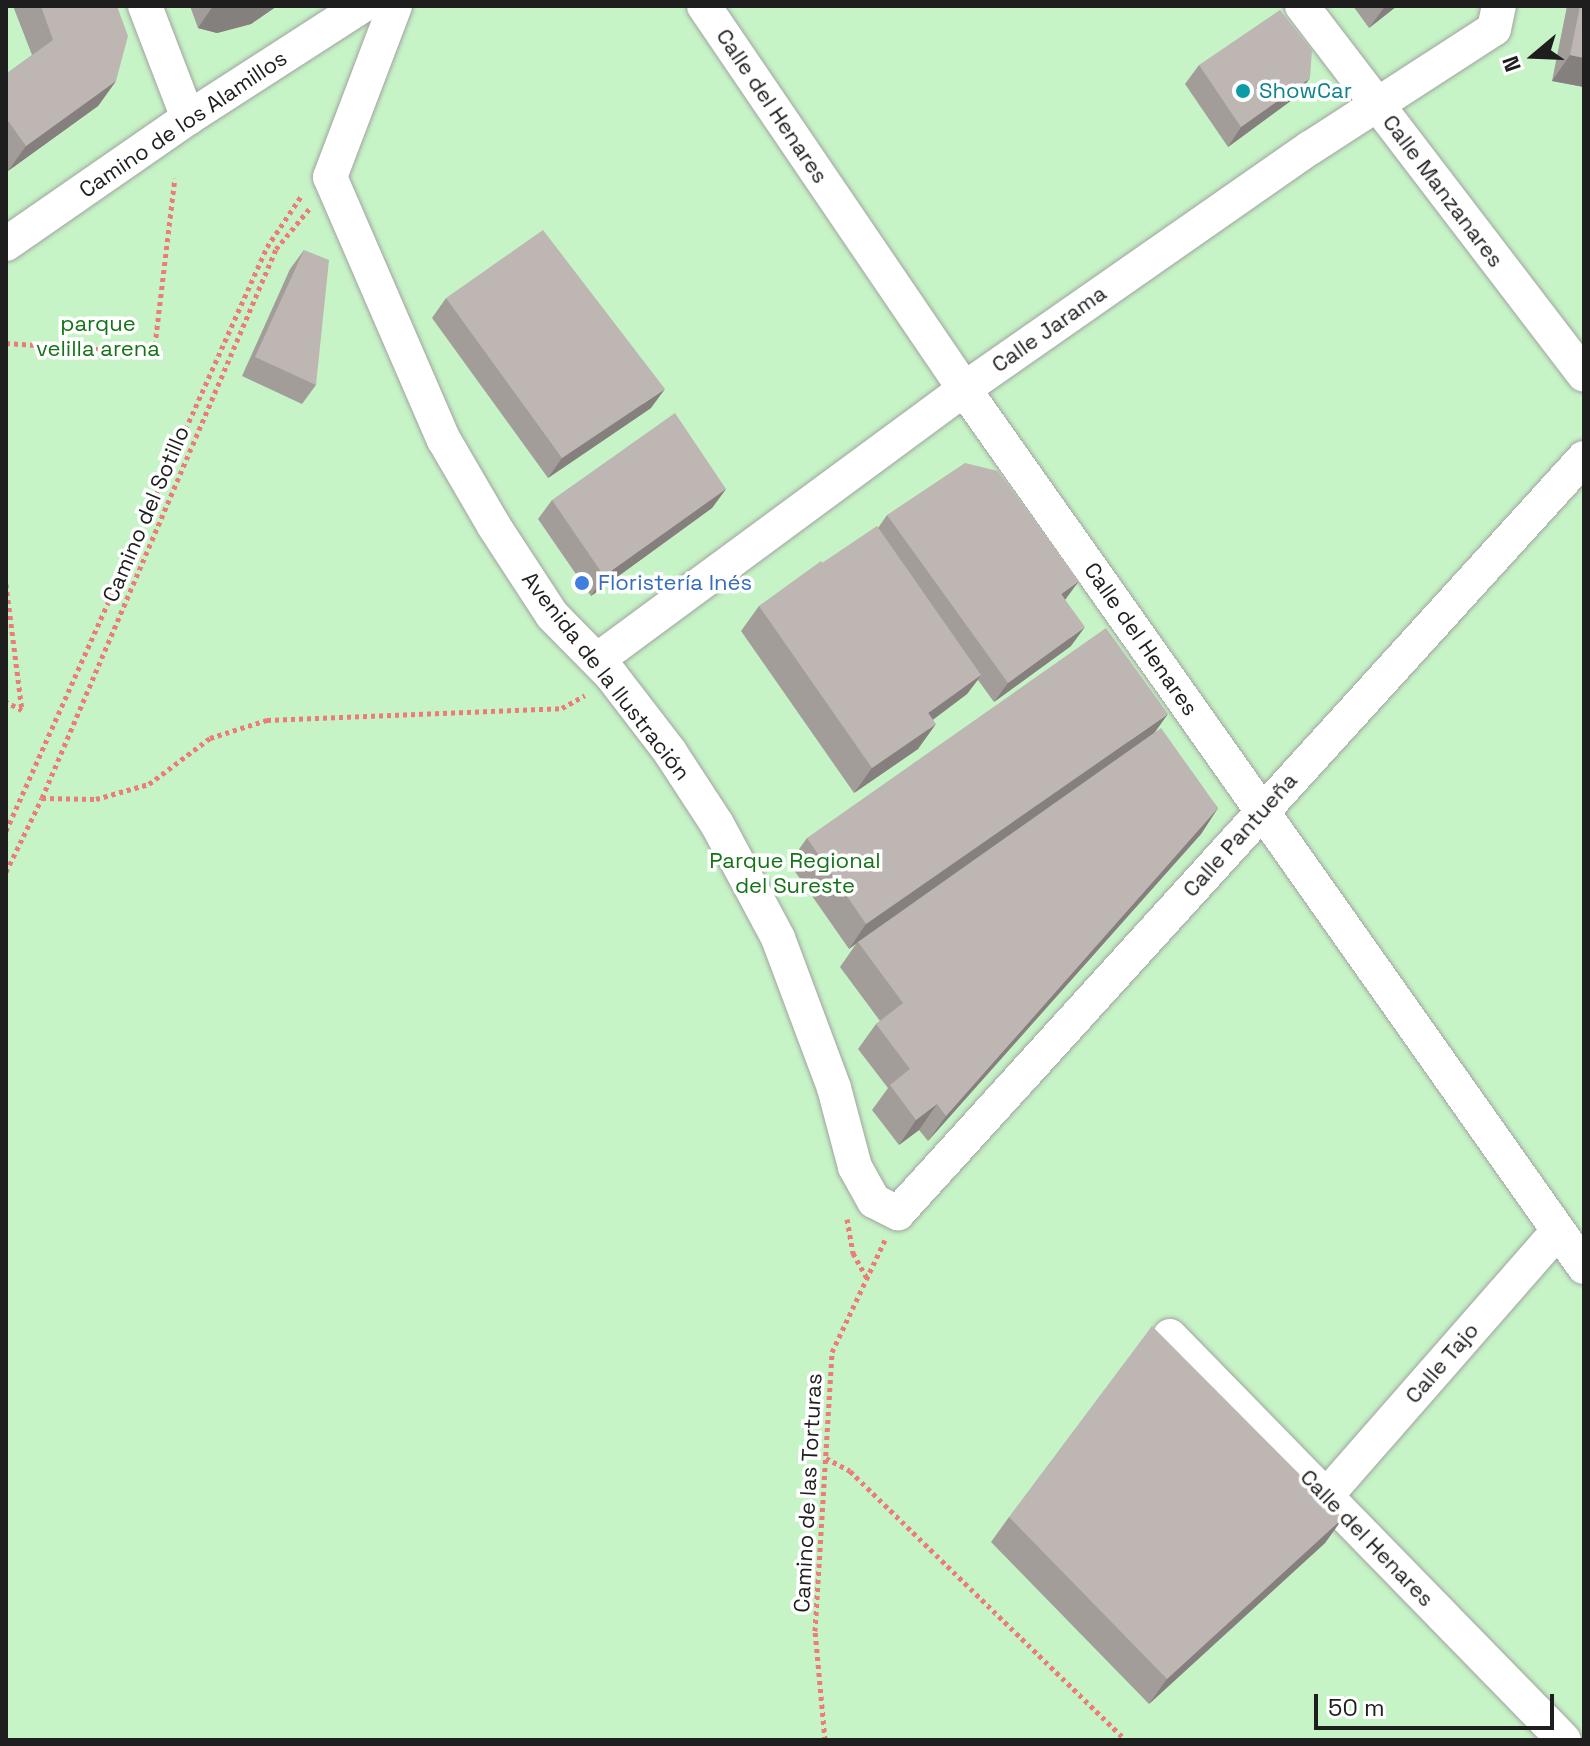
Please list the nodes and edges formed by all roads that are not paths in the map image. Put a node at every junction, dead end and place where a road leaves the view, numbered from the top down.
1 (145, 6) edge
2 (362, 6) edge
3 (395, 6) edge
4 (704, 6) edge
5 (1302, 6) edge
6 (1499, 6) edge
7 (1378, 106) junction
8 (188, 118) junction
9 (6, 244) edge
10 (1584, 375) edge
11 (964, 389) junction
12 (1584, 458) edge
13 (604, 668) junction
14 (1263, 810) junction
15 (898, 1213) joint
16 (1558, 1231) junction
17 (1584, 1267) edge
18 (1170, 1336) dead end
19 (1326, 1496) junction
20 (1564, 1740) edge

1 - 8 street
2 - 8 street, Camino de los Alamillos
3 - 13 street, Avenida de la Ilustración
4 - 11 street, Calle del Henares
5 - 7 street, Calle Manzanares
6 - 7 street, Calle Jarama
7 - 10 street, Calle Manzanares
7 - 11 street, Calle Jarama
8 - 9 street, Camino de los Alamillos
11 - 13 street, Calle Jarama
11 - 14 street, Calle del Henares
12 - 14 street, Calle Pantueña
13 - 15 street, Avenida de la Ilustración
14 - 15 street, Calle Pantueña
14 - 16 street, Calle del Henares
16 - 17 street, Calle del Henares
16 - 19 street, Calle Tajo
18 - 19 street, Calle del Henares
19 - 20 street, Calle del Henares

